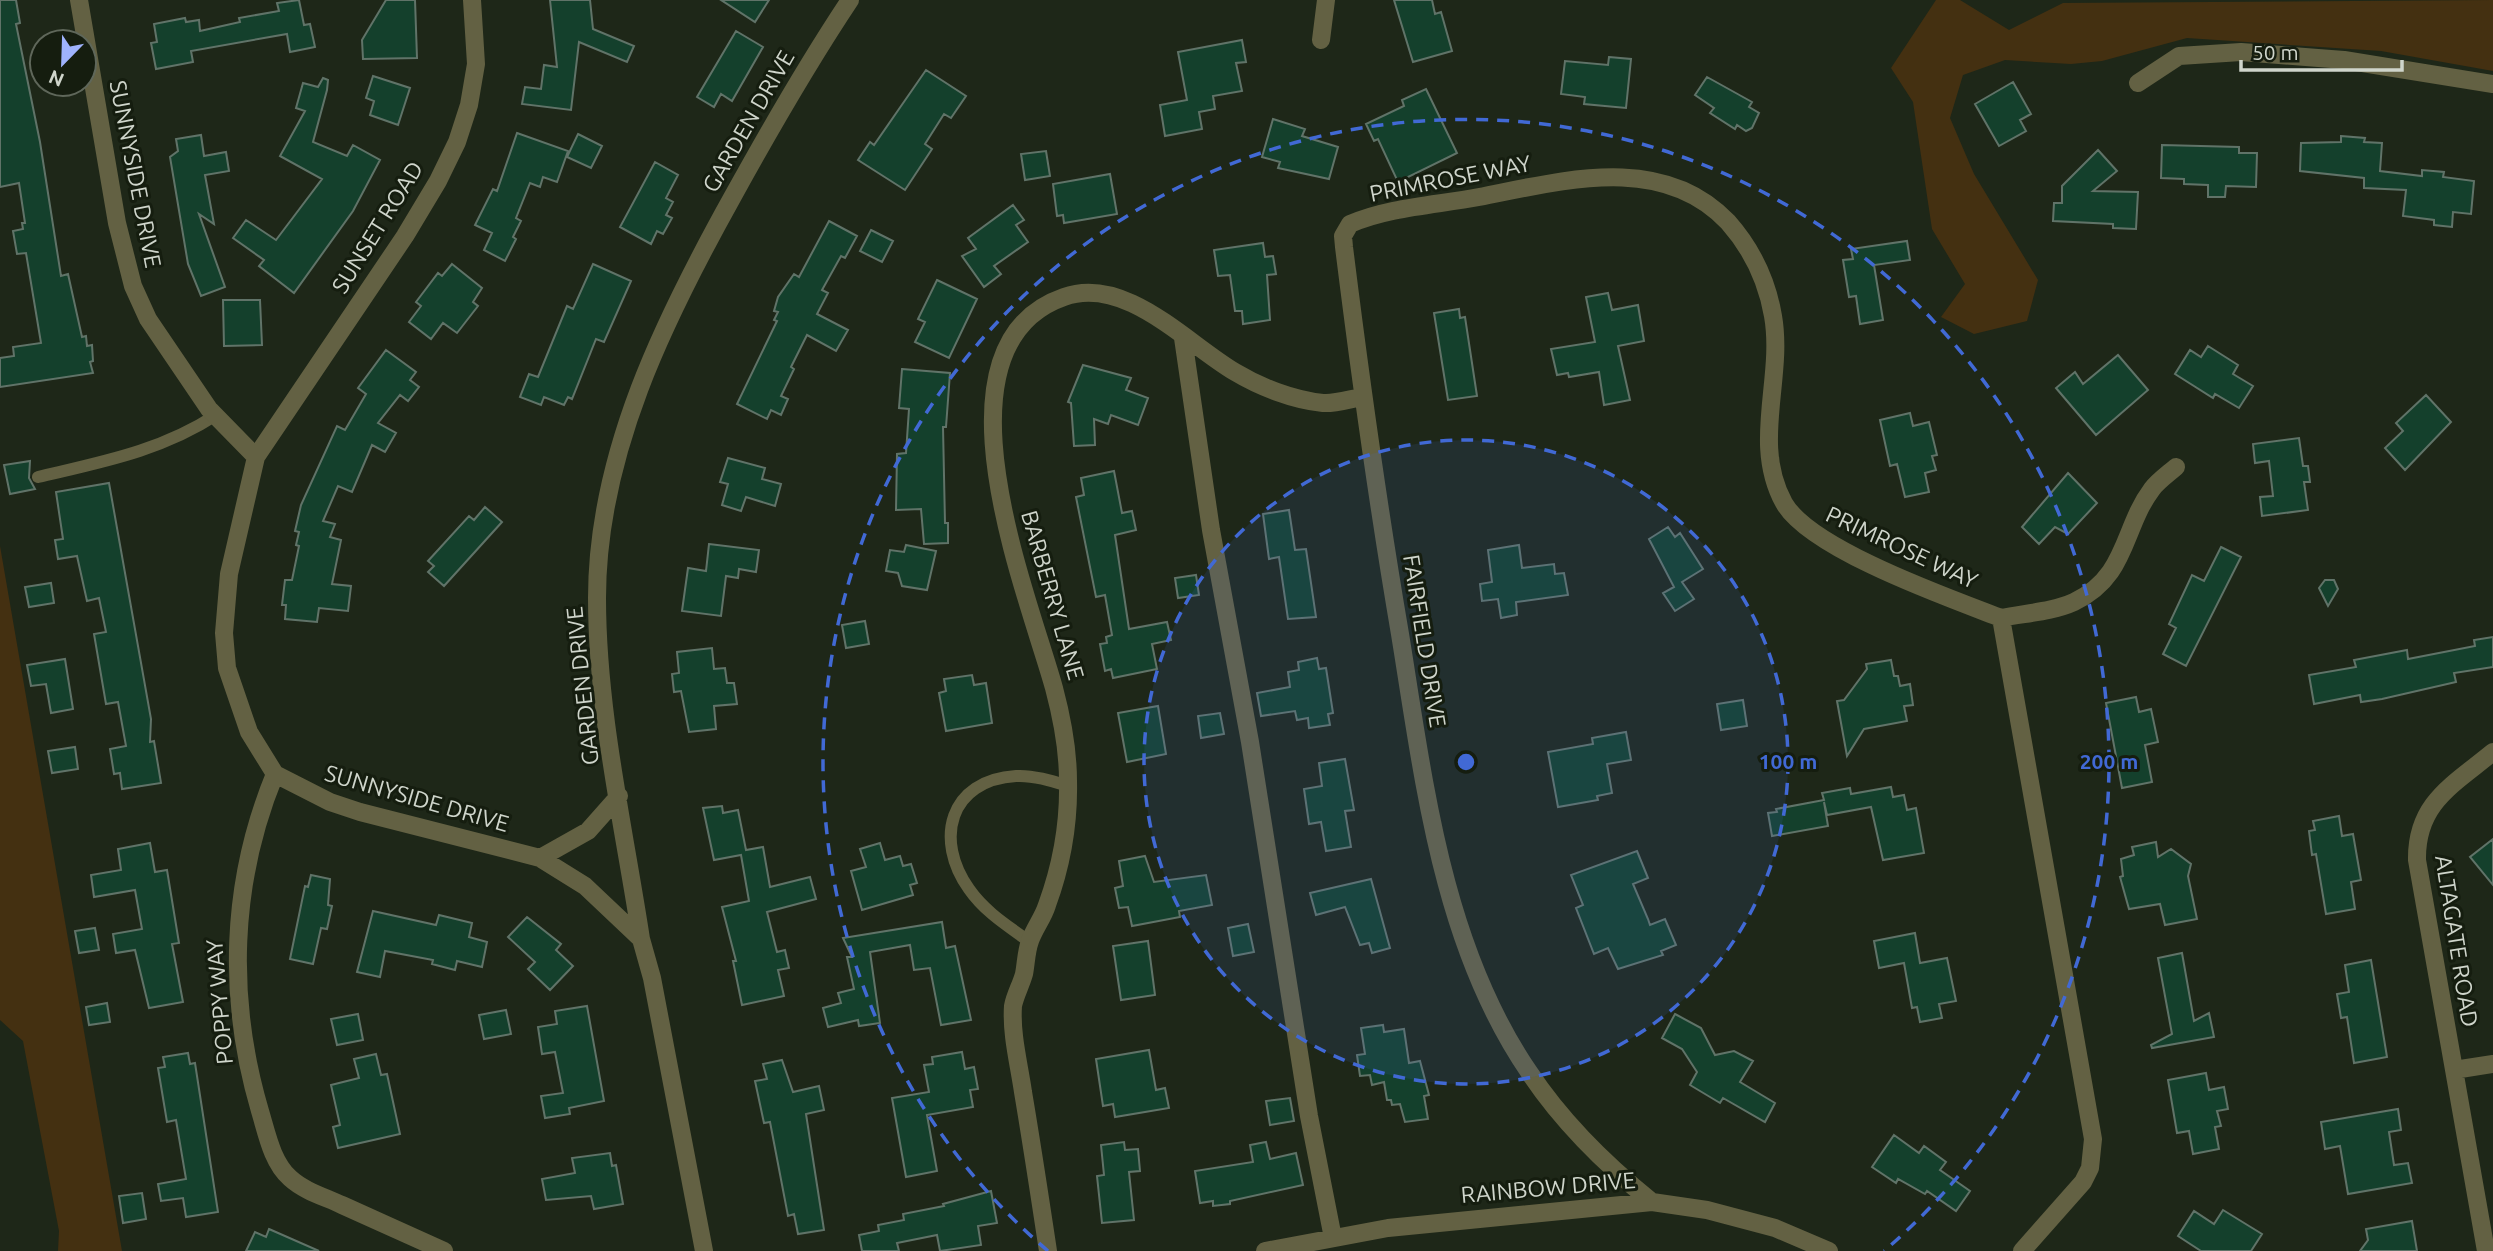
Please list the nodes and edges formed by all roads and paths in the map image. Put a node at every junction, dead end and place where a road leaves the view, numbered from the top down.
1 (79, 0) edge
2 (472, 0) edge
3 (850, 0) edge
4 (1326, 0) edge
5 (1321, 40) dead end
6 (2138, 83) dead end
7 (2493, 84) edge
8 (1346, 230) joint
9 (1183, 338) junction
10 (1362, 397) junction
11 (216, 415) junction
12 (256, 457) junction
13 (2176, 467) dead end
14 (38, 477) dead end
15 (2001, 618) junction
16 (2493, 752) edge
17 (275, 774) junction
18 (1068, 786) junction
19 (619, 796) junction
20 (540, 858) junction
21 (641, 939) junction
22 (1030, 942) junction
23 (2493, 1064) edge
24 (2454, 1070) junction
25 (1652, 1202) junction
26 (1334, 1245) edge
27 (444, 1251) edge
28 (704, 1251) edge
29 (1048, 1251) edge
30 (1265, 1251) edge
31 (1829, 1251) edge
32 (2022, 1251) edge
33 (2486, 1251) edge

1 - 11 street, SUNNYSIDE DRIVE
2 - 12 street, SUNSET ROAD
3 - 19 street, GARDEN DRIVE
4 - 5 street
6 - 7 street
8 - 10 street, FAIRFIELD DRIVE
8 - 15 street, PRIMROSE WAY
9 - 10 street, BARBERRY LANE
9 - 18 street, BARBERRY LANE
9 - 26 street
10 - 25 street, FAIRFIELD DRIVE
11 - 12 street, SUNNYSIDE DRIVE
11 - 14 lane
12 - 17 street, SUNNYSIDE DRIVE
13 - 15 street
15 - 32 street
16 - 24 street, ALTAGATE ROAD
17 - 20 street, SUNNYSIDE DRIVE
17 - 27 street, POPPY WAY
18 - 22 street, BARBERRY LANE
18 - 22 lane
19 - 20 street
19 - 21 street, GARDEN DRIVE
20 - 21 street, SUNNYSIDE DRIVE
21 - 28 street, GARDEN DRIVE
22 - 29 street, BARBERRY LANE
23 - 24 street
24 - 33 street, ALTAGATE ROAD
25 - 26 street, RAINBOW DRIVE
25 - 31 street, RAINBOW DRIVE
26 - 30 street, RAINBOW DRIVE

